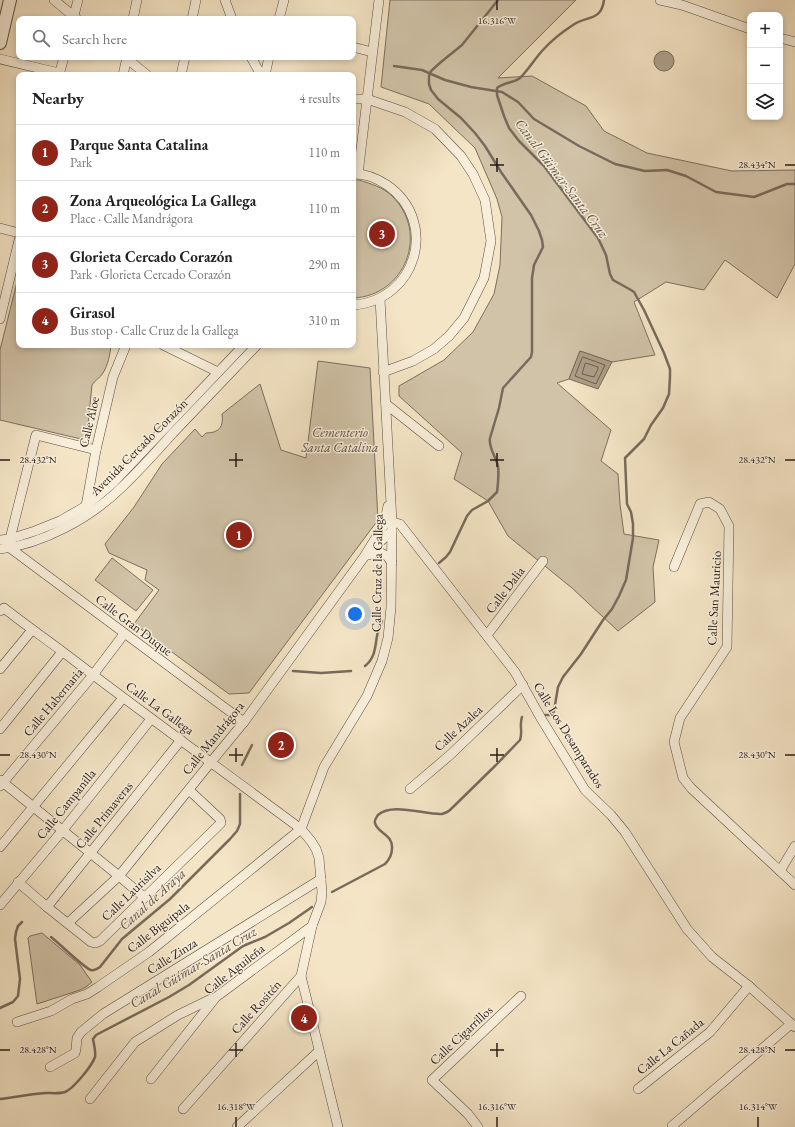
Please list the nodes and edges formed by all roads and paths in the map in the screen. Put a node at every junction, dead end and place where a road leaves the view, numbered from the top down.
1 (10, 0) edge
2 (54, 0) edge
3 (78, 0) edge
4 (137, 0) edge
5 (196, 0) edge
6 (225, 0) edge
7 (284, 0) edge
8 (379, 0) edge
9 (660, 0) edge
10 (73, 16) edge
11 (75, 16) edge
12 (134, 16) edge
13 (192, 16) edge
14 (231, 16) edge
15 (280, 16) edge
16 (747, 27) edge
17 (783, 39) edge
18 (795, 42) edge
19 (0, 43) edge
20 (356, 48) edge
21 (372, 52) junction
22 (0, 59) edge
23 (63, 60) edge
24 (125, 60) edge
25 (130, 60) edge
26 (184, 60) edge
27 (253, 60) edge
28 (268, 60) edge
29 (51, 72) edge
30 (60, 72) edge
31 (123, 72) edge
32 (144, 72) edge
33 (182, 72) edge
34 (259, 72) edge
35 (266, 72) edge
36 (356, 99) edge
37 (367, 99) junction
38 (356, 174) edge
39 (0, 228) edge
40 (16, 232) edge
41 (16, 252) edge
42 (380, 299) junction
43 (356, 305) edge
44 (0, 319) edge
45 (125, 348) edge
46 (169, 348) edge
47 (241, 348) edge
48 (254, 348) edge
49 (218, 372) junction
50 (383, 372) junction
51 (386, 404) junction
52 (439, 446) dead end
53 (96, 450) junction
54 (390, 496) junction
55 (86, 506) junction
56 (392, 522) junction
57 (392, 531) junction
58 (0, 540) edge
59 (7, 546) edge
60 (364, 557) junction
61 (543, 561) dead end
62 (392, 563) junction
63 (674, 568) dead end
64 (2, 609) edge
65 (32, 630) junction
66 (124, 634) junction
67 (487, 635) junction
68 (62, 652) junction
69 (0, 669) edge
70 (93, 675) junction
71 (522, 684) junction
72 (123, 698) junction
73 (151, 719) junction
74 (244, 722) junction
75 (0, 729) edge
76 (181, 740) junction
77 (211, 762) junction
78 (1, 783) edge
79 (410, 789) dead end
80 (189, 790) junction
81 (33, 807) junction
82 (301, 829) junction
83 (63, 830) junction
84 (795, 846) edge
85 (0, 847) edge
86 (90, 853) junction
87 (780, 871) junction
88 (119, 876) junction
89 (321, 879) junction
90 (18, 882) junction
91 (795, 885) edge
92 (144, 897) junction
93 (0, 905) edge
94 (47, 907) junction
95 (68, 923) junction
96 (312, 926) junction
97 (301, 976) junction
98 (749, 986) junction
99 (522, 996) dead end
100 (216, 997) junction
101 (17, 1022) dead end
102 (793, 1025) edge
103 (319, 1051) junction
104 (50, 1067) dead end
105 (151, 1079) dead end
106 (638, 1088) dead end
107 (90, 1099) dead end
108 (183, 1109) dead end
109 (672, 1126) edge
110 (237, 1127) edge
111 (338, 1127) edge
112 (478, 1127) edge

1 - 19 street
2 - 10 street
3 - 11 street
4 - 12 street
5 - 13 street
6 - 14 street
7 - 15 street
8 - 21 street
9 - 16 street
17 - 18 street
20 - 21 street
21 - 37 street
22 - 29 street
23 - 30 street
24 - 31 street
25 - 32 street
26 - 33 street
27 - 34 street
28 - 35 street
36 - 37 street
37 - 38 street
37 - 50 street
38 - 42 street
39 - 40 street
41 - 44 street
42 - 43 street
42 - 50 street, Calle Cruz de la Gallega
45 - 53 street, Calle Aloe
46 - 49 street
47 - 49 street, Avenida Cercado Corazón
48 - 59 street, Avenida Cercado Corazón
49 - 55 street, Avenida Cercado Corazón
50 - 51 street, Calle Cruz de la Gallega
51 - 52 street
51 - 54 street, Calle Cruz de la Gallega
53 - 55 street, Calle Aloe
53 - 59 street
54 - 56 street, Calle Cruz de la Gallega
54 - 60 street, Calle Mandrágora
55 - 59 street, Avenida Cercado Corazón
56 - 57 street, Calle Cruz de la Gallega
56 - 67 street, Calle Los Desamparados
57 - 60 street, Calle Mandrágora
57 - 62 street, Calle Cruz de la Gallega
58 - 59 street, Avenida Cercado Corazón
59 - 66 street, Calle Gran Duque
60 - 62 street
60 - 74 street, Calle Mandrágora
61 - 67 street, Calle Dalia
62 - 82 street, Calle Cruz de la Gallega
63 - 87 street, Calle San Mauricio
64 - 65 street, Calle La Gallega
65 - 68 street, Calle La Gallega
65 - 69 street
66 - 70 street, Calle Habernaria
66 - 74 street, Calle Gran Duque
67 - 71 street, Calle Los Desamparados
68 - 70 street, Calle La Gallega
68 - 75 street
70 - 72 street, Calle La Gallega
70 - 78 street, Calle Habernaria
71 - 79 street, Calle Azalea
71 - 98 street, Calle Los Desamparados
72 - 73 street, Calle La Gallega
72 - 81 street
73 - 76 street, Calle La Gallega
73 - 83 street, Calle Campanilla
74 - 77 street, Calle Mandrágora
76 - 77 street, Calle La Gallega
76 - 86 street, Calle Primaveras
77 - 80 street, Calle Mandrágora
77 - 82 street, Calle La Gallega
78 - 81 street
80 - 88 street, Calle Mandrágora
80 - 92 street, Calle Laurisilva
81 - 83 street
81 - 85 street
82 - 89 street
82 - 101 street, Calle Biguipala
83 - 86 street
83 - 90 street, Calle Campanilla
84 - 87 street
86 - 88 street
86 - 94 street, Calle Primaveras
87 - 91 street, Calle San Mauricio
88 - 92 street
88 - 95 street, Calle Mandrágora
89 - 96 street
89 - 104 street, Calle Zinza
90 - 93 street, Calle Campanilla
90 - 94 street, Calle Laurisilva
92 - 95 street, Calle Laurisilva
94 - 95 street, Calle Laurisilva
96 - 97 street
96 - 100 street, Calle Aguileña
97 - 103 street
97 - 108 street, Calle Rositén
98 - 102 street, Calle Los Desamparados
98 - 106 street, Calle La Cañada
99 - 112 street, Calle Cigarrillos
100 - 105 street, Calle Aguileña
100 - 107 street
102 - 109 street
103 - 110 street
103 - 111 street

